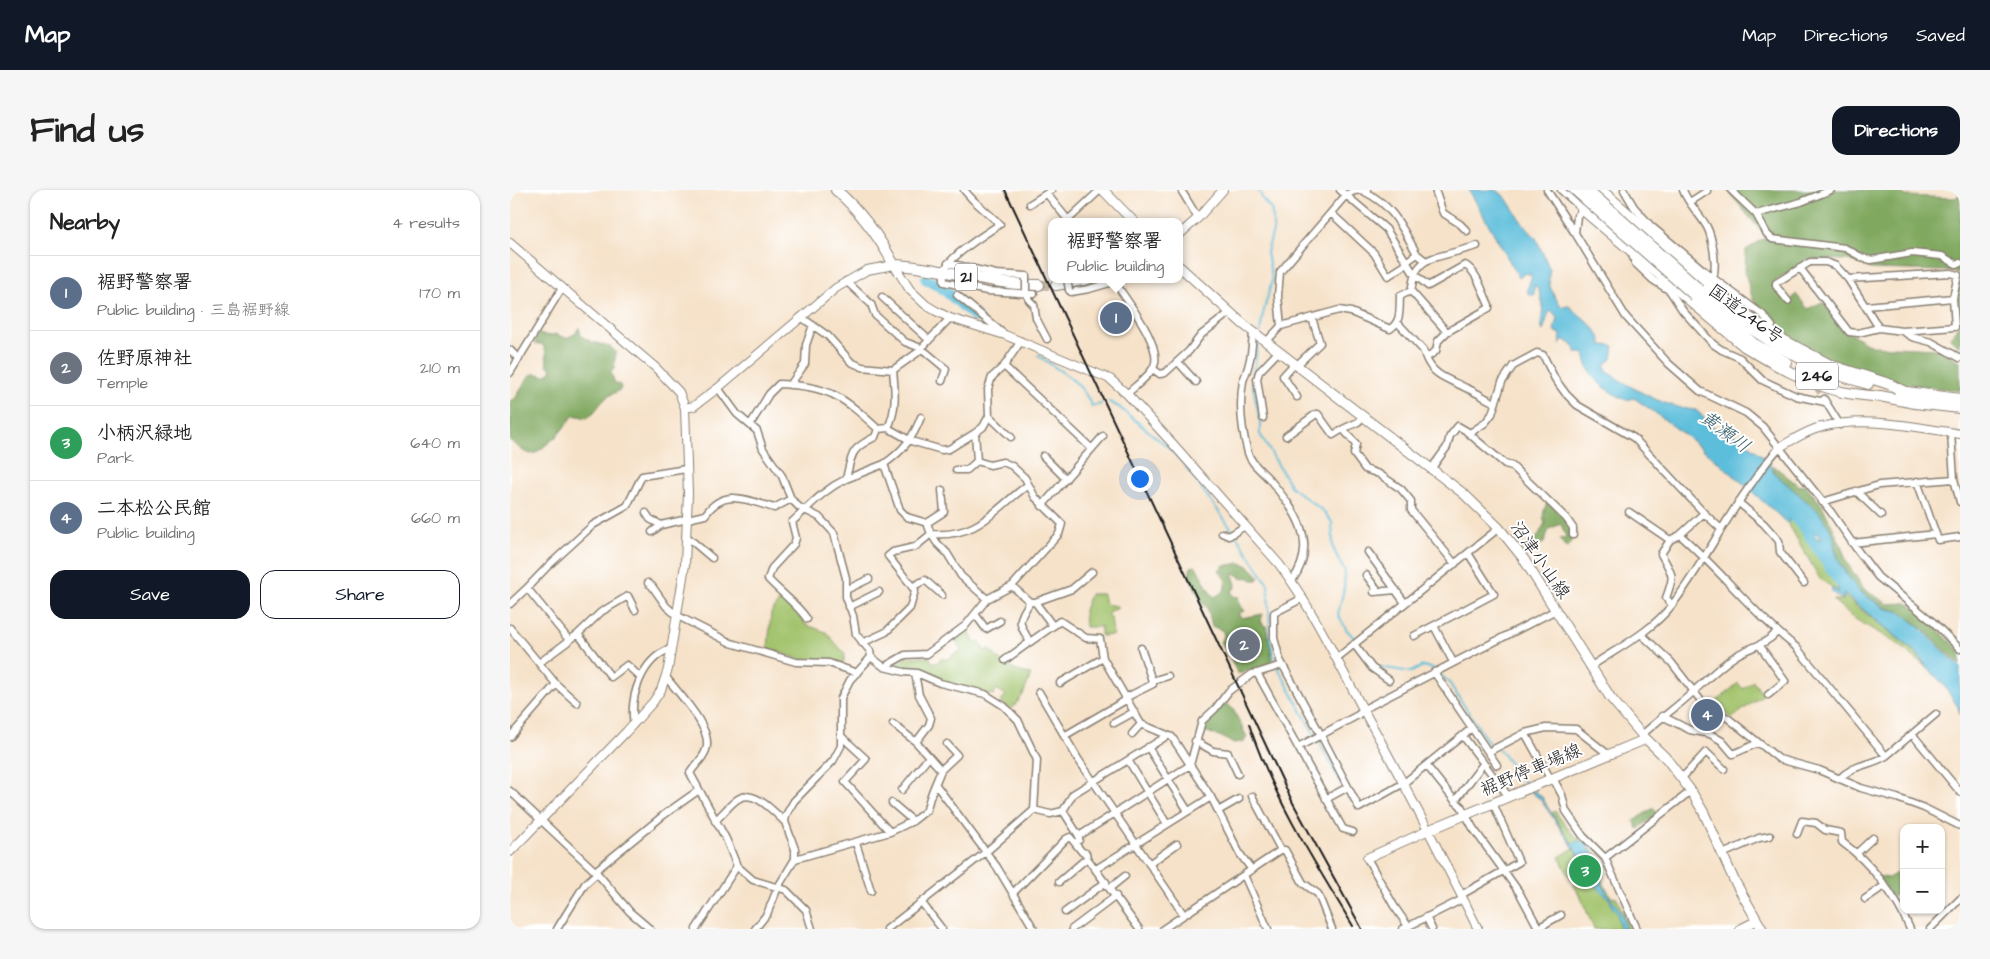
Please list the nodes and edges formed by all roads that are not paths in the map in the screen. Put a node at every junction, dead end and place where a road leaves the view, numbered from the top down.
1 (836, 190) edge
2 (964, 190) edge
3 (1101, 190) edge
4 (1181, 190) edge
5 (1223, 190) edge
6 (1340, 190) edge
7 (1434, 190) edge
8 (1547, 190) edge
9 (1561, 190) edge
10 (1575, 190) edge
11 (1588, 190) edge
12 (1600, 190) edge
13 (1624, 190) edge
14 (1684, 190) edge
15 (1731, 190) edge
16 (1831, 190) edge
17 (1366, 191) edge
18 (1707, 191) edge
19 (1049, 192) edge
20 (1609, 194) edge
21 (1346, 195) junction
22 (1690, 202) junction
23 (1030, 204) dead end
24 (1582, 210) junction
25 (1331, 213) junction
26 (1756, 214) junction
27 (1067, 218) edge
28 (1071, 218) edge
29 (1130, 218) edge
30 (1198, 218) junction
31 (1649, 228) junction
32 (1183, 231) edge
33 (1467, 231) dead end
34 (1575, 233) junction
35 (510, 243) edge
36 (1477, 246) dead end
37 (1631, 251) junction
38 (1417, 254) junction
39 (1426, 261) junction
40 (1406, 263) junction
41 (1960, 263) edge
42 (894, 265) junction
43 (1800, 268) junction
44 (1183, 270) edge
45 (1414, 274) junction
46 (946, 276) junction
47 (1713, 278) junction
48 (1848, 279) junction
49 (846, 281) junction
50 (1062, 283) edge
51 (1068, 283) edge
52 (1111, 283) edge
53 (1116, 283) edge
54 (1056, 284) tunnel mouth
55 (562, 288) junction
56 (1036, 290) joint
57 (1411, 291) junction
58 (1026, 292) junction
59 (1697, 293) junction
60 (957, 295) dead end
61 (882, 297) dead end
62 (1953, 298) junction
63 (1788, 301) dead end
64 (1866, 306) junction
65 (1229, 313) junction
66 (801, 317) junction
67 (950, 318) junction
68 (1312, 318) junction
69 (1397, 322) junction
70 (813, 325) junction
71 (1281, 326) junction
72 (1772, 326) dead end
73 (1958, 327) edge
74 (1879, 328) junction
75 (1902, 331) junction
76 (1447, 332) junction
77 (1254, 333) junction
78 (1005, 335) junction
79 (1046, 339) dead end
80 (929, 340) junction
81 (1021, 341) junction
82 (1266, 342) junction
83 (921, 348) junction
84 (510, 350) edge
85 (1278, 352) junction
86 (1426, 358) junction
87 (1960, 358) edge
88 (519, 359) junction
89 (1178, 362) junction
90 (1295, 365) junction
91 (1004, 366) junction
92 (1153, 369) junction
93 (893, 370) junction
94 (510, 373) edge
95 (942, 381) dead end
96 (1196, 382) dead end
97 (790, 385) junction
98 (718, 388) junction
99 (1905, 392) junction
100 (1127, 394) junction
101 (1297, 397) dead end
102 (1885, 398) junction
103 (1960, 399) edge
104 (1495, 403) junction
105 (685, 408) junction
106 (1960, 408) edge
107 (989, 416) junction
108 (921, 417) dead end
109 (1364, 417) junction
110 (1264, 418) dead end
111 (1840, 424) junction
112 (750, 425) junction
113 (1457, 427) junction
114 (888, 428) junction
115 (878, 429) junction
116 (1343, 429) junction
117 (1951, 433) junction
118 (976, 434) junction
119 (1960, 434) edge
120 (1103, 436) dead end
121 (1286, 436) dead end
122 (1011, 437) dead end
123 (911, 440) junction
124 (1780, 447) junction
125 (1092, 449) junction
126 (1044, 456) dead end
127 (977, 461) junction
128 (884, 464) junction
129 (686, 469) junction
130 (1431, 469) junction
131 (956, 470) dead end
132 (846, 479) junction
133 (1066, 479) junction
134 (1954, 479) junction
135 (1918, 481) junction
136 (1028, 485) junction
137 (942, 490) dead end
138 (1856, 492) junction
139 (791, 499) junction
140 (1738, 502) junction
141 (1822, 502) junction
142 (1960, 502) edge
143 (1042, 506) junction
144 (805, 510) junction
145 (1629, 512) dead end
146 (646, 513) dead end
147 (1704, 513) junction
148 (1881, 515) dead end
149 (687, 520) junction
150 (927, 524) junction
151 (661, 525) junction
152 (1245, 526) junction
153 (1500, 528) junction
154 (1721, 529) junction
155 (652, 532) dead end
156 (931, 534) junction
157 (1222, 534) dead end
158 (1936, 534) junction
159 (1573, 535) dead end
160 (1680, 535) junction
161 (686, 536) junction
162 (1960, 537) edge
163 (1670, 540) junction
164 (1852, 543) junction
165 (1368, 552) dead end
166 (1468, 553) junction
167 (1705, 557) junction
168 (712, 558) dead end
169 (1455, 564) junction
170 (1092, 572) dead end
171 (1366, 575) dead end
172 (869, 579) dead end
173 (1292, 581) junction
174 (648, 583) dead end
175 (1804, 583) dead end
176 (1012, 586) junction
177 (912, 587) junction
178 (527, 588) junction
179 (846, 590) junction
180 (1396, 590) junction
181 (879, 592) dead end
182 (942, 595) dead end
183 (1303, 598) junction
184 (987, 599) junction
185 (1033, 602) junction
186 (1405, 603) junction
187 (510, 604) edge
188 (1672, 605) junction
189 (849, 607) junction
190 (635, 610) dead end
191 (1556, 610) junction
192 (975, 614) junction
193 (676, 615) junction
194 (807, 619) dead end
195 (1000, 620) dead end
196 (1053, 626) junction
197 (1434, 626) junction
198 (510, 628) edge
199 (1777, 632) junction
200 (578, 634) junction
201 (1641, 634) junction
202 (1414, 636) dead end
203 (569, 640) junction
204 (1030, 642) junction
205 (862, 643) junction
206 (1354, 644) junction
207 (1760, 646) junction
208 (1141, 648) dead end
209 (1960, 649) edge
210 (670, 650) junction
211 (871, 657) junction
212 (1103, 658) junction
213 (1337, 658) junction
214 (1005, 660) dead end
215 (1453, 662) junction
216 (540, 663) junction
217 (1279, 666) junction
218 (884, 667) junction
219 (1590, 667) junction
220 (1436, 671) junction
221 (857, 673) junction
222 (915, 673) junction
223 (1256, 673) junction
224 (666, 676) junction
225 (1168, 676) dead end
226 (640, 677) junction
227 (1389, 680) dead end
228 (1152, 681) junction
229 (1060, 683) dead end
230 (556, 684) junction
231 (1040, 692) dead end
232 (1694, 692) junction
233 (1768, 695) dead end
234 (1126, 699) junction
235 (577, 704) dead end
236 (1364, 709) junction
237 (1134, 712) junction
238 (1936, 714) dead end
239 (1662, 716) junction
240 (1114, 723) dead end
241 (634, 724) junction
242 (893, 724) dead end
243 (1141, 724) junction
244 (1472, 728) junction
245 (1525, 733) junction
246 (1132, 734) dead end
247 (1913, 735) junction
248 (841, 736) junction
249 (1064, 736) junction
250 (1167, 736) junction
251 (1318, 736) junction
252 (1463, 736) junction
253 (510, 737) edge
254 (1644, 737) junction
255 (1195, 741) junction
256 (916, 742) junction
257 (1758, 743) junction
258 (948, 744) dead end
259 (1148, 747) junction
260 (1298, 747) junction
261 (1488, 752) junction
262 (1609, 755) junction
263 (1886, 756) junction
264 (929, 757) junction
265 (1128, 760) junction
266 (1483, 764) junction
267 (1190, 765) junction
268 (1427, 766) junction
269 (1497, 766) dead end
270 (1724, 769) dead end
271 (941, 770) junction
272 (1238, 774) dead end
273 (1682, 778) junction
274 (1168, 779) junction
275 (1839, 779) junction
276 (1551, 780) junction
277 (1093, 781) junction
278 (1404, 783) junction
279 (936, 785) junction
280 (1346, 789) junction
281 (699, 790) junction
282 (902, 790) dead end
283 (510, 791) edge
284 (1691, 791) junction
285 (1147, 792) junction
286 (1960, 792) edge
287 (1252, 796) dead end
288 (1509, 796) junction
289 (1211, 798) junction
290 (1239, 799) dead end
291 (1326, 799) junction
292 (1455, 801) junction
293 (1493, 803) junction
294 (892, 804) dead end
295 (1034, 810) junction
296 (1188, 810) junction
297 (1063, 811) junction
298 (1218, 811) junction
299 (1114, 812) junction
300 (1466, 815) junction
301 (540, 821) junction
302 (715, 821) junction
303 (913, 821) junction
304 (785, 822) junction
305 (1167, 824) junction
306 (1960, 826) edge
307 (1429, 830) junction
308 (890, 832) junction
309 (1353, 832) dead end
310 (1797, 834) dead end
311 (1079, 836) junction
312 (1770, 836) dead end
313 (1873, 838) dead end
314 (856, 843) junction
315 (1135, 844) junction
316 (1177, 844) dead end
317 (1281, 850) junction
318 (510, 852) edge
319 (986, 852) junction
320 (1727, 852) dead end
321 (1857, 853) junction
322 (1087, 855) junction
323 (1367, 858) joint
324 (1605, 858) junction
325 (795, 859) junction
326 (1149, 864) junction
327 (737, 866) junction
328 (1096, 870) junction
329 (1252, 870) junction
330 (1504, 870) junction
331 (596, 872) junction
332 (1244, 875) junction
333 (1124, 876) dead end
334 (1059, 882) dead end
335 (1108, 885) junction
336 (1884, 886) junction
337 (778, 887) junction
338 (871, 891) dead end
339 (1013, 893) junction
340 (1116, 896) junction
341 (1462, 897) junction
342 (1865, 899) dead end
343 (1960, 899) edge
344 (922, 903) junction
345 (1065, 912) dead end
346 (1184, 915) junction
347 (1561, 915) dead end
348 (1426, 918) junction
349 (1756, 921) junction
350 (1406, 928) edge
351 (1538, 928) edge
352 (556, 929) edge
353 (650, 929) edge
354 (696, 929) edge
355 (755, 929) edge
356 (812, 929) edge
357 (887, 929) edge
358 (942, 929) edge
359 (1034, 929) edge
360 (1072, 929) edge
361 (1139, 929) edge
362 (1163, 929) edge
363 (1268, 929) edge
364 (1332, 929) edge
365 (1432, 929) edge
366 (1478, 929) edge
367 (1637, 929) edge
368 (1740, 929) edge
369 (1762, 929) edge
370 (1910, 929) edge
371 (1930, 929) edge

1 - 42 main road
2 - 46 street
3 - 28 street
3 - 29 main road
4 - 30 street
5 - 30 street
6 - 21 street
7 - 33 street
8 - 34 street
9 - 24 street
10 - 59 main road, 国道246号 / 246, bridge
11 - 59 main road, 国道246号 / 246, bridge
12 - 20 main road
12 - 24 street
13 - 31 street
14 - 22 street
15 - 26 street
16 - 26 street
17 - 21 street
17 - 38 street
18 - 22 street
19 - 23 street
19 - 27 street
20 - 31 main road
21 - 25 street
21 - 40 street
22 - 47 street
24 - 34 street
24 - 37 main road
25 - 40 street
25 - 71 street
26 - 41 street
30 - 32 street
31 - 47 street
31 - 99 main road
34 - 124 street
35 - 55 street
36 - 39 street
37 - 102 main road
37 - 111 street
38 - 39 street
38 - 40 street
39 - 45 street
40 - 45 street
42 - 46 main road, 21
42 - 49 street
42 - 67 street
43 - 48 street
43 - 63 street
43 - 74 street
44 - 65 main road, 沼津小山線
45 - 57 street
45 - 76 street
46 - 56 main road, 21
46 - 58 street
46 - 58 street, bridge
47 - 72 street
48 - 62 street
48 - 64 street
49 - 66 street
49 - 83 street
50 - 54 main road
51 - 52 street, bridge
53 - 92 street
55 - 88 street
55 - 105 street
56 - 58 street
57 - 69 street
57 - 76 street
58 - 79 street
59 - 99 main road, 国道246号 / 246
59 - 102 main road, 国道246号 / 246
60 - 78 street
61 - 80 street
62 - 64 street
62 - 73 street
64 - 74 street
65 - 77 main road, 沼津小山線
65 - 89 street
66 - 70 street
66 - 98 street
67 - 78 street
67 - 80 street
68 - 69 street
68 - 71 street
68 - 90 street
69 - 86 street
70 - 93 street
70 - 97 street
71 - 82 street
73 - 75 street
74 - 75 street
75 - 87 street
76 - 86 street
77 - 82 main road, 沼津小山線
77 - 173 street
78 - 81 street
80 - 83 street
81 - 91 street
81 - 100 street
82 - 85 main road, 沼津小山線
83 - 93 street
83 - 95 street
84 - 88 street
85 - 90 main road, 沼津小山線
85 - 110 street
86 - 104 street
88 - 94 street
89 - 92 street
89 - 96 street
90 - 101 street
90 - 109 main road, 沼津小山線
91 - 107 street
91 - 125 street
92 - 100 street
93 - 114 street
97 - 112 street
97 - 115 street
98 - 105 street
98 - 112 street
99 - 103 main road, 国道246号 / 246
100 - 152 street
102 - 106 main road, 国道246号 / 246
104 - 113 street
104 - 147 street
105 - 129 street
107 - 118 street
107 - 122 street
108 - 123 street
109 - 116 street
109 - 130 main road, 沼津小山線
111 - 117 street
111 - 124 street
112 - 139 street
113 - 130 street
113 - 159 street
114 - 115 street
114 - 123 street
115 - 132 street
116 - 121 street
116 - 169 street
117 - 119 street
117 - 134 street
118 - 123 street
118 - 127 street
120 - 125 street
123 - 128 street
124 - 140 street
124 - 141 street
125 - 133 street
126 - 133 street
127 - 131 street
127 - 136 street
128 - 132 street
128 - 150 street
129 - 149 street
129 - 178 street
130 - 153 main road, 沼津小山線
132 - 144 street
133 - 143 street
134 - 135 street
134 - 142 street
135 - 138 street
135 - 158 street
136 - 143 street
136 - 156 street
137 - 150 street
138 - 141 street
138 - 148 street
139 - 144 street
139 - 149 street
140 - 154 street
140 - 175 street
141 - 164 street
143 - 176 street
144 - 179 street
144 - 194 street
145 - 163 street
146 - 151 street
147 - 154 street
147 - 160 street
149 - 151 street
149 - 161 street
150 - 156 street
151 - 155 street
152 - 157 street
152 - 173 street
153 - 166 street
153 - 191 main road, 沼津小山線
154 - 167 street
156 - 177 street
156 - 184 street
158 - 162 street
158 - 164 street
160 - 163 street
160 - 167 street
161 - 168 street
161 - 193 street
163 - 188 street
164 - 209 street
165 - 180 street
166 - 169 street
166 - 197 street
167 - 188 street
167 - 199 street
169 - 186 street
170 - 185 street
171 - 180 street
172 - 179 street
173 - 183 street
174 - 193 street
176 - 184 street
176 - 185 street
177 - 182 street
177 - 205 street
178 - 187 street
178 - 203 street
179 - 189 street
180 - 186 street
181 - 189 street
183 - 213 street
183 - 217 street
184 - 192 street
185 - 196 street
185 - 204 street
186 - 206 street
188 - 201 street
189 - 205 street
190 - 200 street
191 - 215 street
191 - 219 main road, 沼津小山線
192 - 195 street
192 - 218 street
193 - 210 street
193 - 221 street
196 - 204 street
196 - 212 street
197 - 202 street
197 - 215 street
198 - 216 street
199 - 207 street
199 - 263 street
200 - 203 street
200 - 226 street
201 - 219 street
201 - 232 street
203 - 216 street
204 - 214 street
205 - 211 street
206 - 213 street
206 - 227 street
207 - 232 street
207 - 233 street
208 - 228 street
210 - 224 street
210 - 226 street
211 - 218 street
211 - 221 street
212 - 229 street
212 - 234 street
213 - 236 street
215 - 220 street
216 - 230 street
217 - 223 street
217 - 251 street
218 - 222 street
219 - 254 main road, 沼津小山線
220 - 236 street
220 - 244 street
221 - 248 street
222 - 256 street
222 - 295 street
223 - 255 street
223 - 260 street
224 - 241 street
224 - 281 street
225 - 228 street
226 - 241 street
228 - 234 street
230 - 235 street
230 - 253 street
231 - 249 street
232 - 239 street
232 - 257 street
234 - 237 street
234 - 249 street
236 - 251 street
236 - 278 street
237 - 240 street
237 - 243 street
238 - 247 street
239 - 254 street
239 - 257 street
241 - 301 street
242 - 256 street
243 - 246 street
243 - 250 street
244 - 252 street
244 - 261 street
245 - 261 street
245 - 262 street
245 - 276 street
247 - 263 street
247 - 286 street
248 - 304 street
248 - 308 street
249 - 277 street
250 - 259 street
250 - 267 street
251 - 260 street
251 - 280 street
252 - 266 street
252 - 268 street
254 - 262 main road, 裾野停車場線
254 - 273 main road, 沼津小山線
255 - 267 street
255 - 272 street
256 - 264 street
257 - 275 street
258 - 271 street
259 - 265 street
259 - 274 street
260 - 291 street
261 - 269 street
262 - 276 main road, 裾野停車場線
263 - 275 street
264 - 271 street
264 - 282 street
265 - 277 street
265 - 285 street
266 - 288 street
266 - 292 street
267 - 274 street
267 - 289 street
268 - 278 street
268 - 292 street
270 - 273 street
271 - 279 street
273 - 284 main road, 沼津小山線
274 - 285 street
274 - 296 street
275 - 306 street
276 - 288 main road, 裾野停車場線
276 - 324 street
277 - 297 street
277 - 299 street
278 - 280 street
278 - 307 street
279 - 303 street
279 - 319 street
280 - 291 street
281 - 302 street
281 - 331 street
283 - 301 street
284 - 324 street
284 - 349 main road, 沼津小山線
285 - 299 street
285 - 305 street
287 - 317 street
288 - 293 main road, 裾野停車場線
289 - 296 street
289 - 298 street
290 - 298 street
291 - 309 street
292 - 300 street
293 - 300 main road, 裾野停車場線
293 - 330 street
294 - 303 street
295 - 297 street
295 - 319 street
296 - 305 street
297 - 311 street
298 - 329 street
299 - 311 street
299 - 315 street
300 - 307 main road, 裾野停車場線
300 - 330 street
301 - 318 street
301 - 331 street
302 - 304 street
302 - 327 street
303 - 308 street
304 - 325 street
305 - 315 street
307 - 323 street
307 - 341 street
308 - 314 street
310 - 321 street
311 - 322 street
312 - 320 street
313 - 321 street
314 - 325 street
314 - 338 street
315 - 326 street
315 - 328 street
316 - 326 street
317 - 329 street
317 - 364 street
319 - 339 street
319 - 344 street
321 - 336 street
322 - 328 street
322 - 334 street
322 - 339 street
323 - 350 street
324 - 367 street
325 - 337 street
326 - 346 street
327 - 337 street
327 - 354 street
328 - 335 street
329 - 332 street
330 - 341 street
330 - 351 street
331 - 352 street
331 - 353 street
332 - 346 street
332 - 363 street
333 - 335 street
335 - 340 street
335 - 345 street
336 - 342 street
336 - 370 street
337 - 355 street
337 - 356 street
339 - 359 street
340 - 360 street
340 - 361 street
341 - 348 street
341 - 366 street
343 - 371 street
344 - 357 street
344 - 358 street
346 - 362 street
347 - 351 street
348 - 350 street
348 - 365 street
349 - 368 street
349 - 369 main road, 沼津小山線

